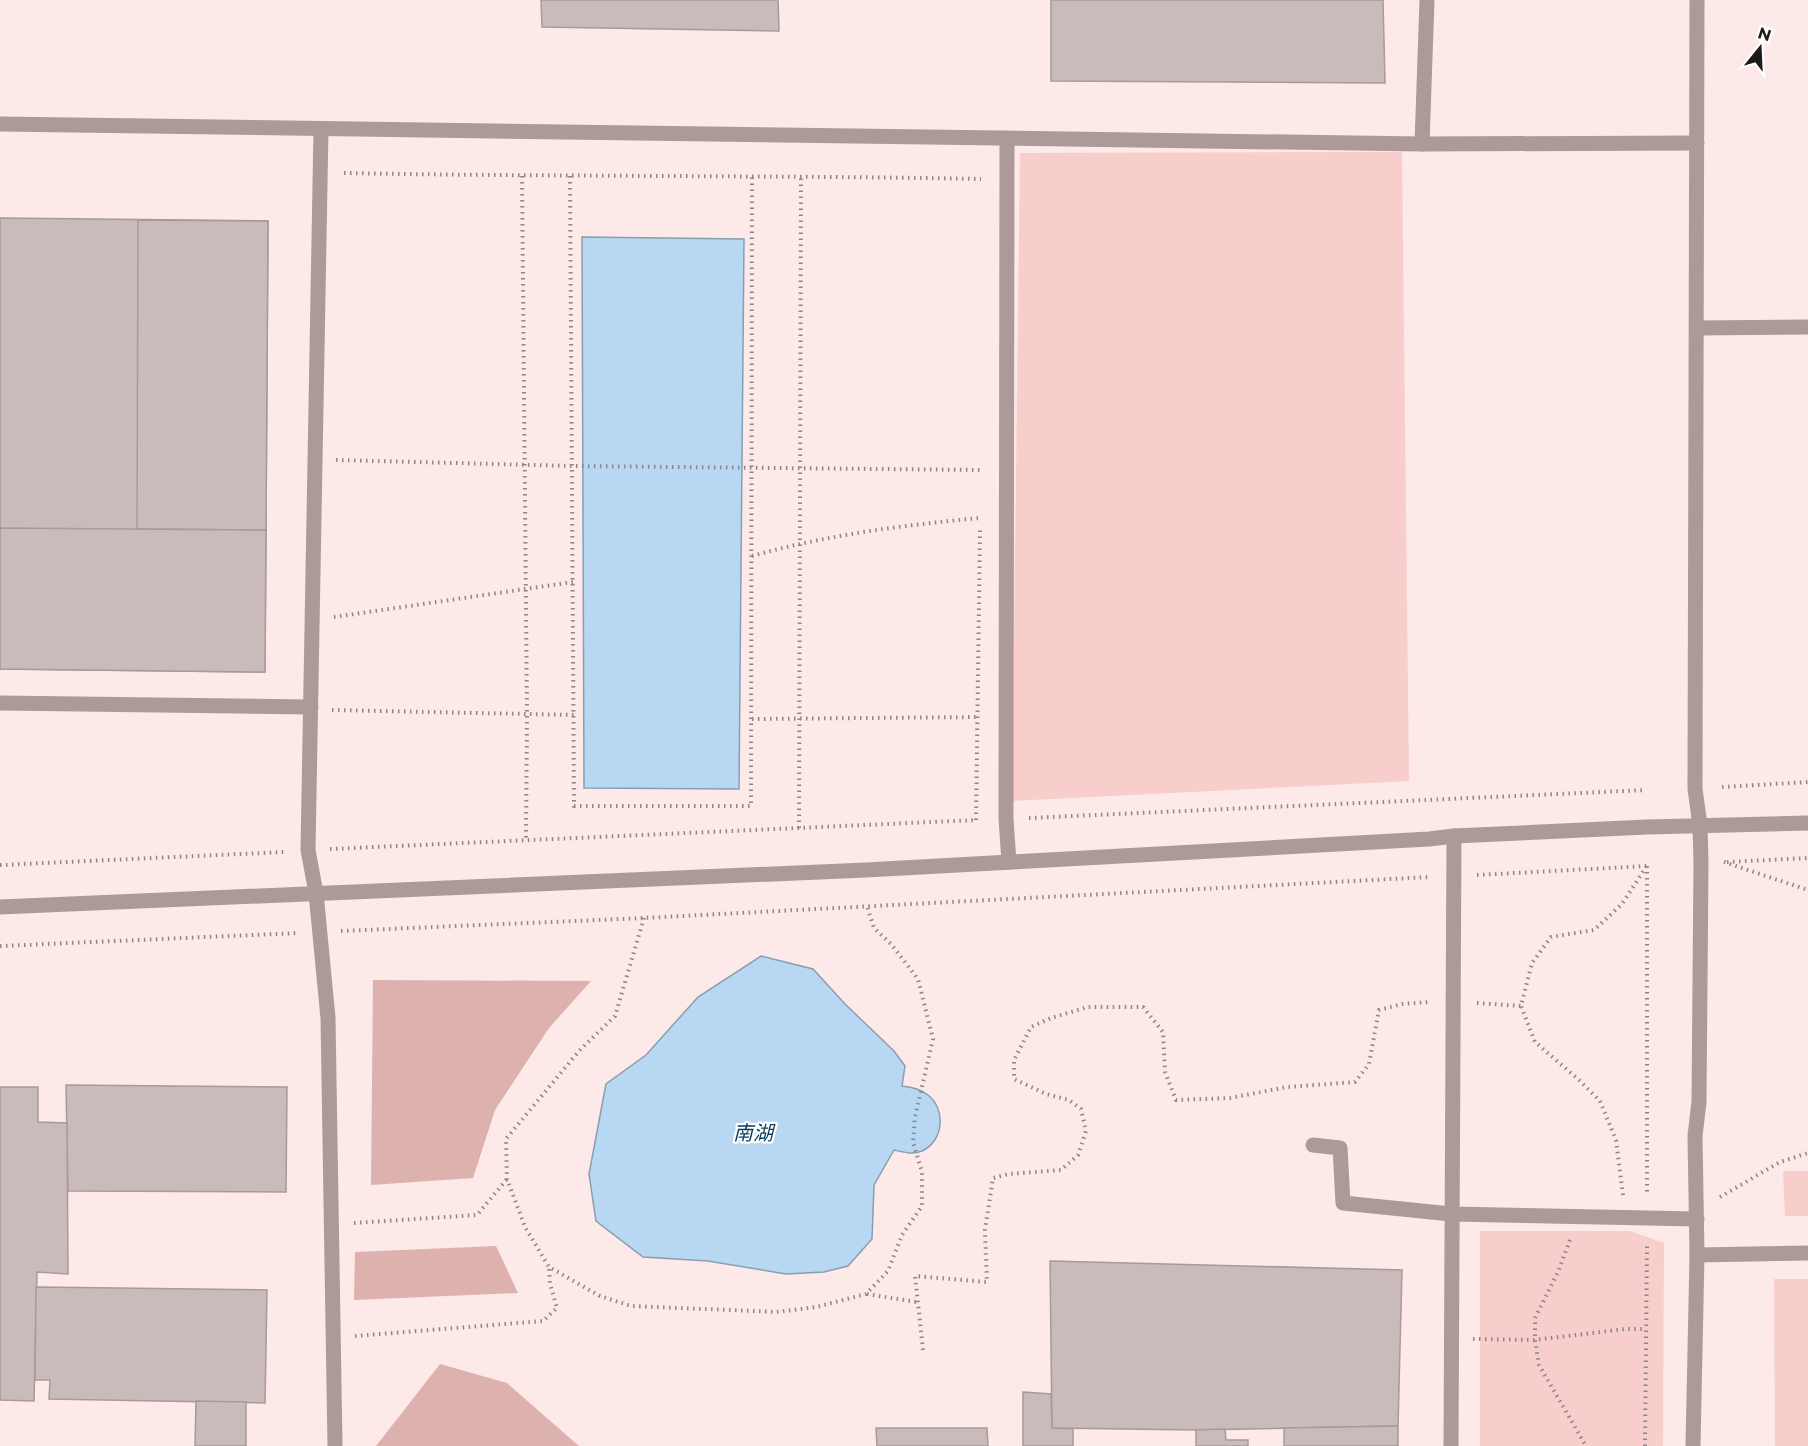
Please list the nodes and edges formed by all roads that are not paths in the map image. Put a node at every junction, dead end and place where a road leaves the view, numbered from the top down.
1 (1427, 0) edge
2 (1697, 0) edge
3 (0, 124) edge
4 (321, 129) junction
5 (1007, 138) junction
6 (1697, 142) junction
7 (1422, 144) junction
8 (1808, 327) edge
9 (1697, 328) junction
10 (0, 703) edge
11 (311, 707) junction
12 (1808, 823) edge
13 (1700, 825) junction
14 (1454, 836) junction
15 (1009, 862) junction
16 (316, 893) junction
17 (0, 907) edge
18 (1313, 1145) dead end
19 (1451, 1214) junction
20 (1697, 1219) junction
21 (1808, 1253) edge
22 (1696, 1255) junction
23 (335, 1446) edge
24 (1451, 1446) edge
25 (1693, 1446) edge

1 - 7 street
2 - 6 street
3 - 4 street
4 - 5 street
4 - 11 street
5 - 7 street
5 - 15 street
6 - 7 street
6 - 9 street
8 - 9 street
9 - 13 street
10 - 11 street
11 - 16 street
12 - 13 street
13 - 14 street
13 - 20 street
14 - 15 street
14 - 19 street
15 - 16 street
16 - 17 street
16 - 23 street
18 - 19 street
19 - 20 street
19 - 24 street
20 - 22 street
21 - 22 street
22 - 25 street

